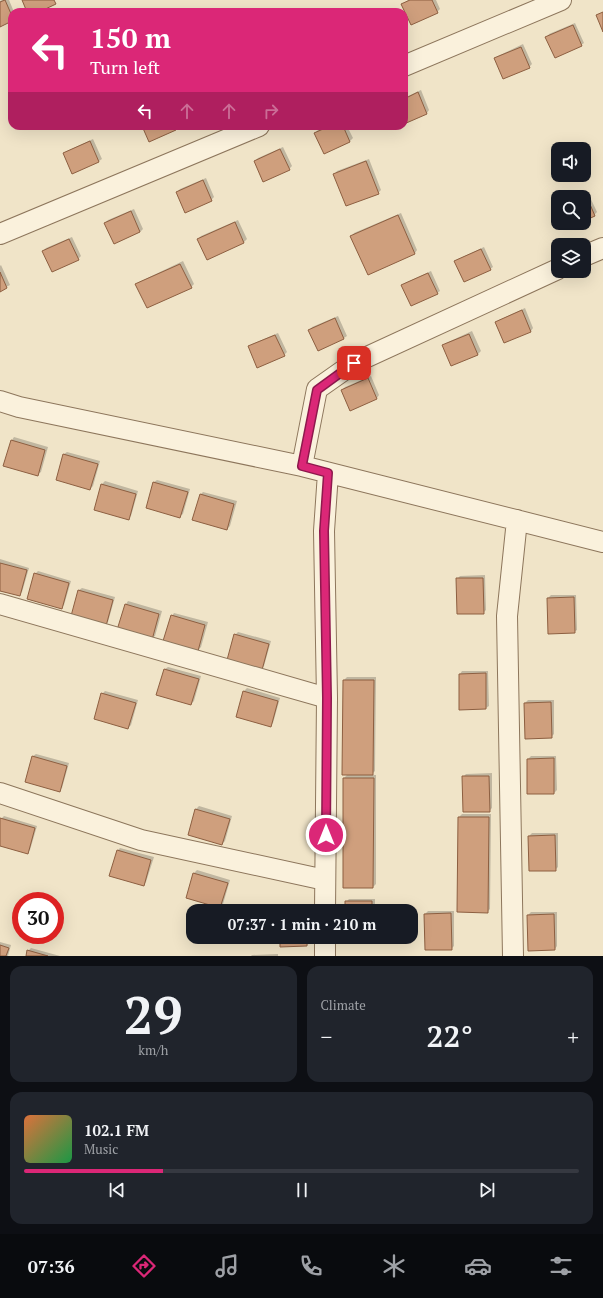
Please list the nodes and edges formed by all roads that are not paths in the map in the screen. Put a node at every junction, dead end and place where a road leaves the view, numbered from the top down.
1 (561, 0) edge
2 (408, 64) edge
3 (249, 130) edge
4 (0, 234) edge
5 (603, 248) edge
6 (591, 253) edge
7 (551, 271) edge
8 (0, 401) edge
9 (302, 466) junction
10 (328, 473) junction
11 (517, 520) junction
12 (603, 542) edge
13 (0, 604) edge
14 (327, 698) junction
15 (0, 793) edge
16 (325, 880) junction
17 (325, 904) edge
18 (325, 944) edge
19 (325, 956) edge
20 (513, 956) edge

1 - 2 street
3 - 4 street
5 - 6 street
7 - 9 street
8 - 9 street
9 - 10 street
10 - 11 street
10 - 14 street
11 - 12 street
11 - 20 street
13 - 14 street
14 - 16 street
15 - 16 street
16 - 17 street
18 - 19 street

